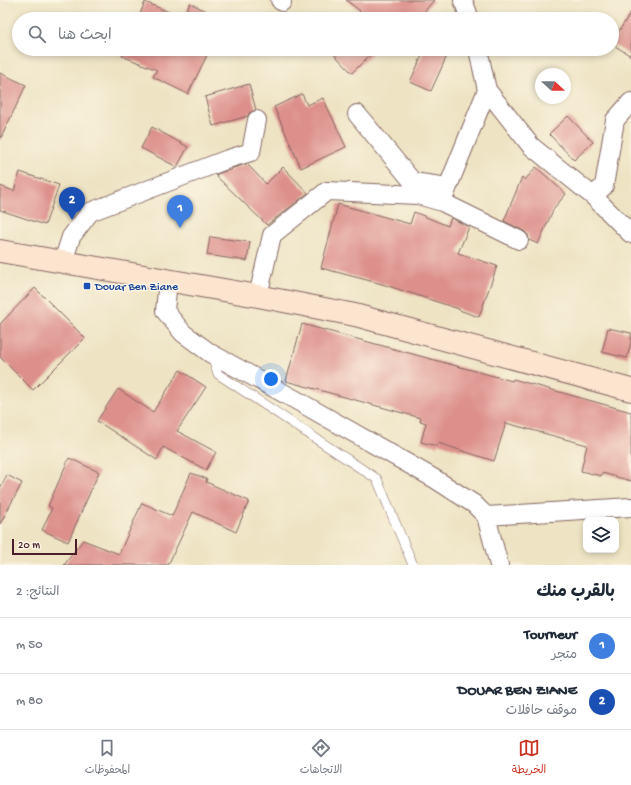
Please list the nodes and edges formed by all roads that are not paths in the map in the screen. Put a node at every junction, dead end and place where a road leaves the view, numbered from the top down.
1 (463, 0) edge
2 (467, 12) edge
3 (480, 56) edge
4 (488, 90) junction
5 (631, 102) edge
6 (357, 114) dead end
7 (257, 120) dead end
8 (445, 195) junction
9 (594, 196) junction
10 (631, 234) edge
11 (518, 240) dead end
12 (0, 251) edge
13 (63, 262) junction
14 (168, 280) junction
15 (258, 296) junction
16 (210, 353) junction
17 (631, 390) edge
18 (631, 507) edge
19 (486, 516) junction
20 (413, 565) edge
21 (499, 565) edge

1 - 2 street
3 - 4 street
4 - 8 street
4 - 9 street
5 - 9 street
6 - 8 street
7 - 13 street
8 - 11 street
8 - 15 street
9 - 10 street
12 - 13 main road
13 - 14 main road
14 - 15 main road
14 - 16 street
15 - 17 main road
16 - 19 street
16 - 20 lane
18 - 19 street
19 - 21 street

